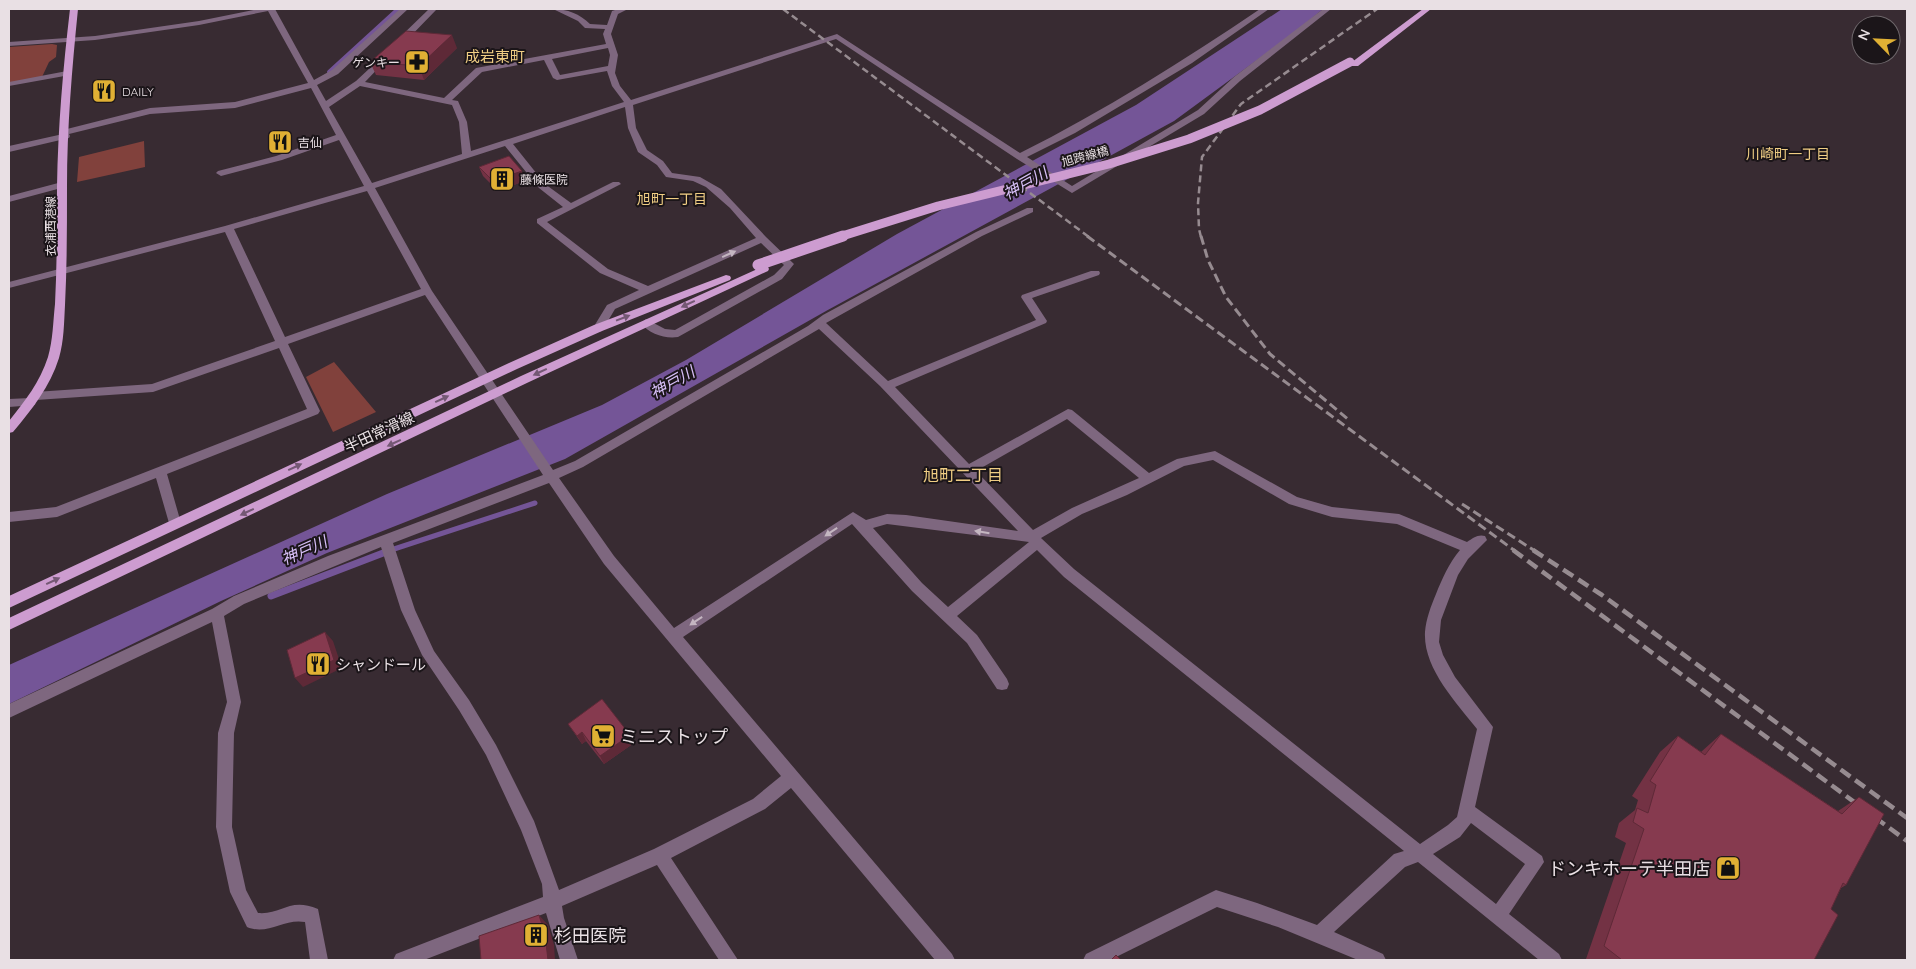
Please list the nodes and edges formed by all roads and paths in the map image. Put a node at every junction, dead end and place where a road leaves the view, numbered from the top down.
1 (74, 9) edge
2 (272, 9) edge
3 (404, 9) edge
4 (433, 9) edge
5 (557, 9) edge
6 (624, 9) edge
7 (1265, 9) edge
8 (1327, 9) edge
9 (1419, 9) edge
10 (1427, 9) edge
11 (609, 27) junction
12 (71, 39) junction
13 (9, 44) edge
14 (611, 45) junction
15 (547, 57) junction
16 (1352, 63) junction
17 (610, 68) junction
18 (67, 73) junction
19 (359, 83) junction
20 (9, 84) edge
21 (314, 84) junction
22 (446, 101) junction
23 (629, 103) junction
24 (326, 105) junction
25 (66, 134) junction
26 (342, 136) junction
27 (508, 144) junction
28 (9, 149) edge
29 (467, 157) junction
30 (1020, 157) junction
31 (221, 172) dead end
32 (616, 184) dead end
33 (62, 185) junction
34 (370, 187) junction
35 (9, 199) edge
36 (570, 207) junction
37 (1030, 210) dead end
38 (228, 228) junction
39 (762, 239) junction
40 (761, 267) junction
41 (62, 271) junction
42 (1095, 273) dead end
43 (9, 285) edge
44 (647, 290) junction
45 (427, 291) junction
46 (646, 323) junction
47 (819, 323) junction
48 (598, 328) junction
49 (283, 343) junction
50 (485, 379) junction
51 (886, 386) junction
52 (495, 394) junction
53 (33, 399) junction
54 (9, 403) edge
55 (9, 430) edge
56 (968, 471) junction
57 (160, 472) junction
58 (551, 478) junction
59 (1147, 478) junction
60 (9, 516) edge
61 (175, 523) junction
62 (865, 527) junction
63 (1034, 540) junction
64 (388, 547) junction
65 (9, 602) edge
66 (217, 613) junction
67 (948, 615) junction
68 (9, 624) edge
69 (673, 636) junction
70 (1002, 684) dead end
71 (9, 711) edge
72 (791, 778) junction
73 (1467, 810) junction
74 (1419, 854) junction
75 (660, 855) junction
76 (552, 902) junction
77 (1497, 916) junction
78 (1320, 934) junction
79 (319, 960) edge
80 (402, 960) edge
81 (570, 960) edge
82 (728, 960) edge
83 (946, 960) edge
84 (1092, 960) edge
85 (1377, 960) edge
86 (1553, 960) edge

1 - 12 main road, 衣浦西港線
2 - 12 street
2 - 21 street
3 - 21 street
4 - 19 street
5 - 11 street
6 - 11 street
7 - 30 street
8 - 30 street
9 - 16 main road
10 - 16 main road
11 - 14 street
12 - 13 street
12 - 18 main road, 衣浦西港線
14 - 15 street
14 - 17 street
15 - 17 street
15 - 22 street
16 - 40 main road, 旭跨線橋, bridge
17 - 23 street
18 - 20 street
18 - 25 main road, 衣浦西港線
19 - 22 street
19 - 24 street
21 - 24 street
21 - 25 street
22 - 29 street
23 - 27 street
23 - 30 street
23 - 39 street
24 - 26 street
25 - 28 street
25 - 33 main road, 衣浦西港線
26 - 31 street
26 - 34 street
27 - 29 street
27 - 36 street
29 - 34 street
32 - 36 street
33 - 35 street
33 - 41 main road, 衣浦西港線
34 - 38 street
34 - 45 street
36 - 44 street
37 - 47 street
38 - 41 street
38 - 49 street
44 -> 39 street
39 - 46 street
40 -> 46 main road, 半田常滑線
48 -> 40 main road, 半田常滑線
41 - 43 street
41 - 53 main road, 衣浦西港線
42 - 51 street
44 - 48 street
45 - 49 street
45 - 50 street
46 -> 52 main road, 半田常滑線
47 - 51 street
47 - 58 street
48 - 50 main road, 半田常滑線
49 - 53 street
49 - 57 street
50 - 52 street
61 -> 50 main road, 半田常滑線
51 - 56 street
52 - 58 street
52 -> 68 main road, 半田常滑線
53 - 54 street
53 - 55 main road, 衣浦西港線
56 - 59 street
56 - 63 street
57 - 60 street
57 - 61 street
58 - 64 street
58 - 69 street
59 - 63 street
59 - 73 street
65 -> 61 main road, 半田常滑線
63 -> 62 street
62 - 67 street
62 -> 69 street
63 - 67 street
63 - 74 street
64 - 66 street
64 - 76 street
66 - 71 street
66 - 79 street
67 - 70 street
69 - 72 street
72 - 75 street
72 - 83 street
73 - 74 street
73 - 77 street
74 - 77 street
74 - 78 street
75 - 76 street
75 - 82 street
76 - 80 street
76 - 81 street
77 - 86 street
78 - 84 street
78 - 85 street

